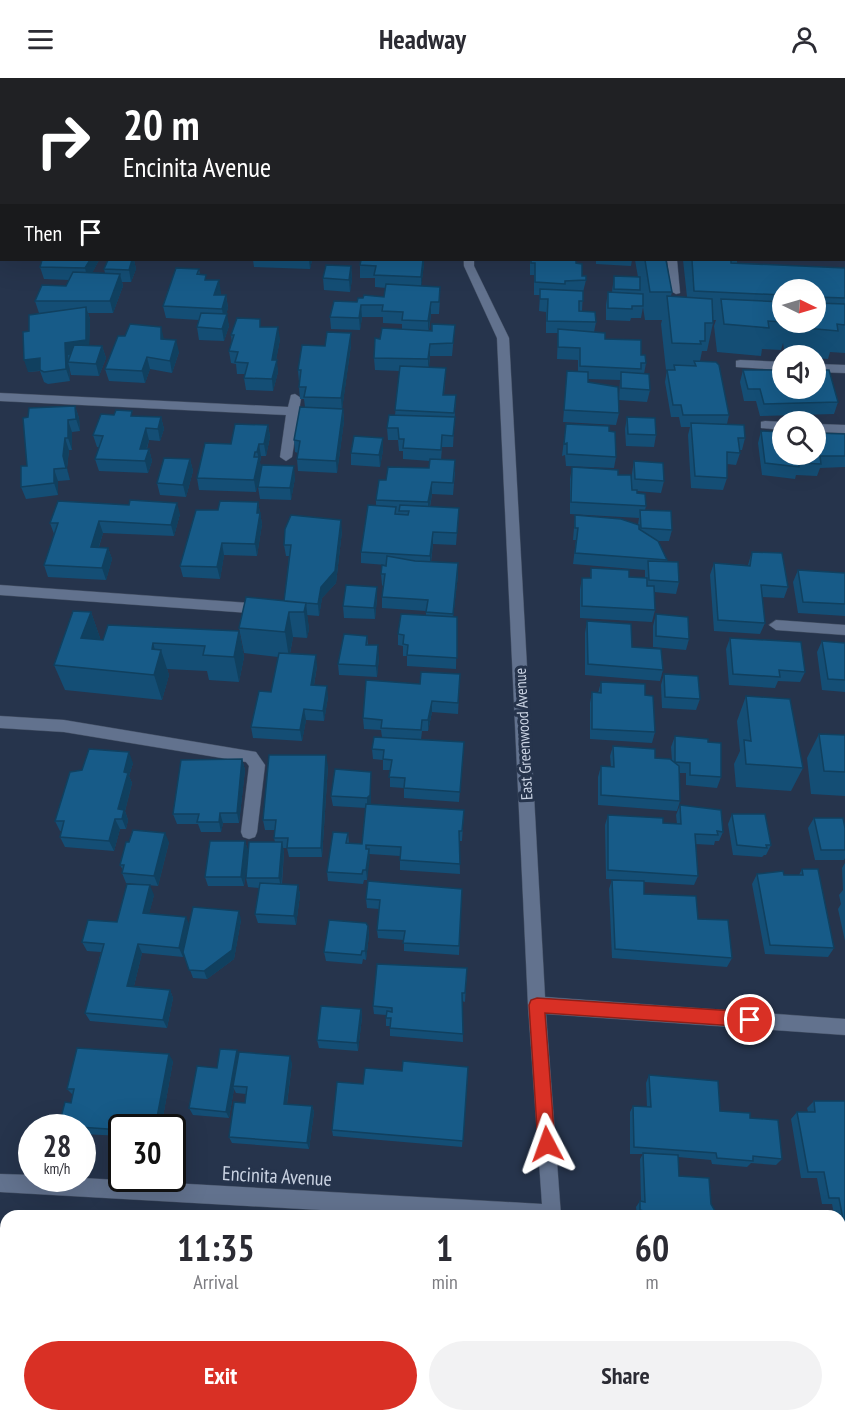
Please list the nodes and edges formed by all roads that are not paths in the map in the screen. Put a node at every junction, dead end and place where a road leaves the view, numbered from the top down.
1 (469, 261) edge
2 (672, 261) edge
3 (676, 291) dead end
4 (740, 364) dead end
5 (772, 365) edge
6 (826, 368) edge
7 (845, 369) edge
8 (0, 397) edge
9 (295, 398) dead end
10 (293, 411) junction
11 (765, 426) dead end
12 (772, 426) edge
13 (826, 428) edge
14 (845, 429) edge
15 (286, 457) dead end
16 (0, 590) edge
17 (264, 609) edge
18 (776, 625) dead end
19 (845, 630) edge
20 (0, 722) edge
21 (249, 832) dead end
22 (537, 1005) junction
23 (845, 1026) edge
24 (0, 1183) edge
25 (466, 1210) edge
26 (552, 1210) edge

1 - 22 street, East Greenwood Avenue
2 - 3 street
4 - 5 street
6 - 7 street
8 - 10 street
9 - 10 street
10 - 15 street
11 - 12 street
13 - 14 street
16 - 17 street
18 - 19 street
20 - 21 street
22 - 23 street
22 - 26 street, East Greenwood Avenue
24 - 25 street, Encinita Avenue

